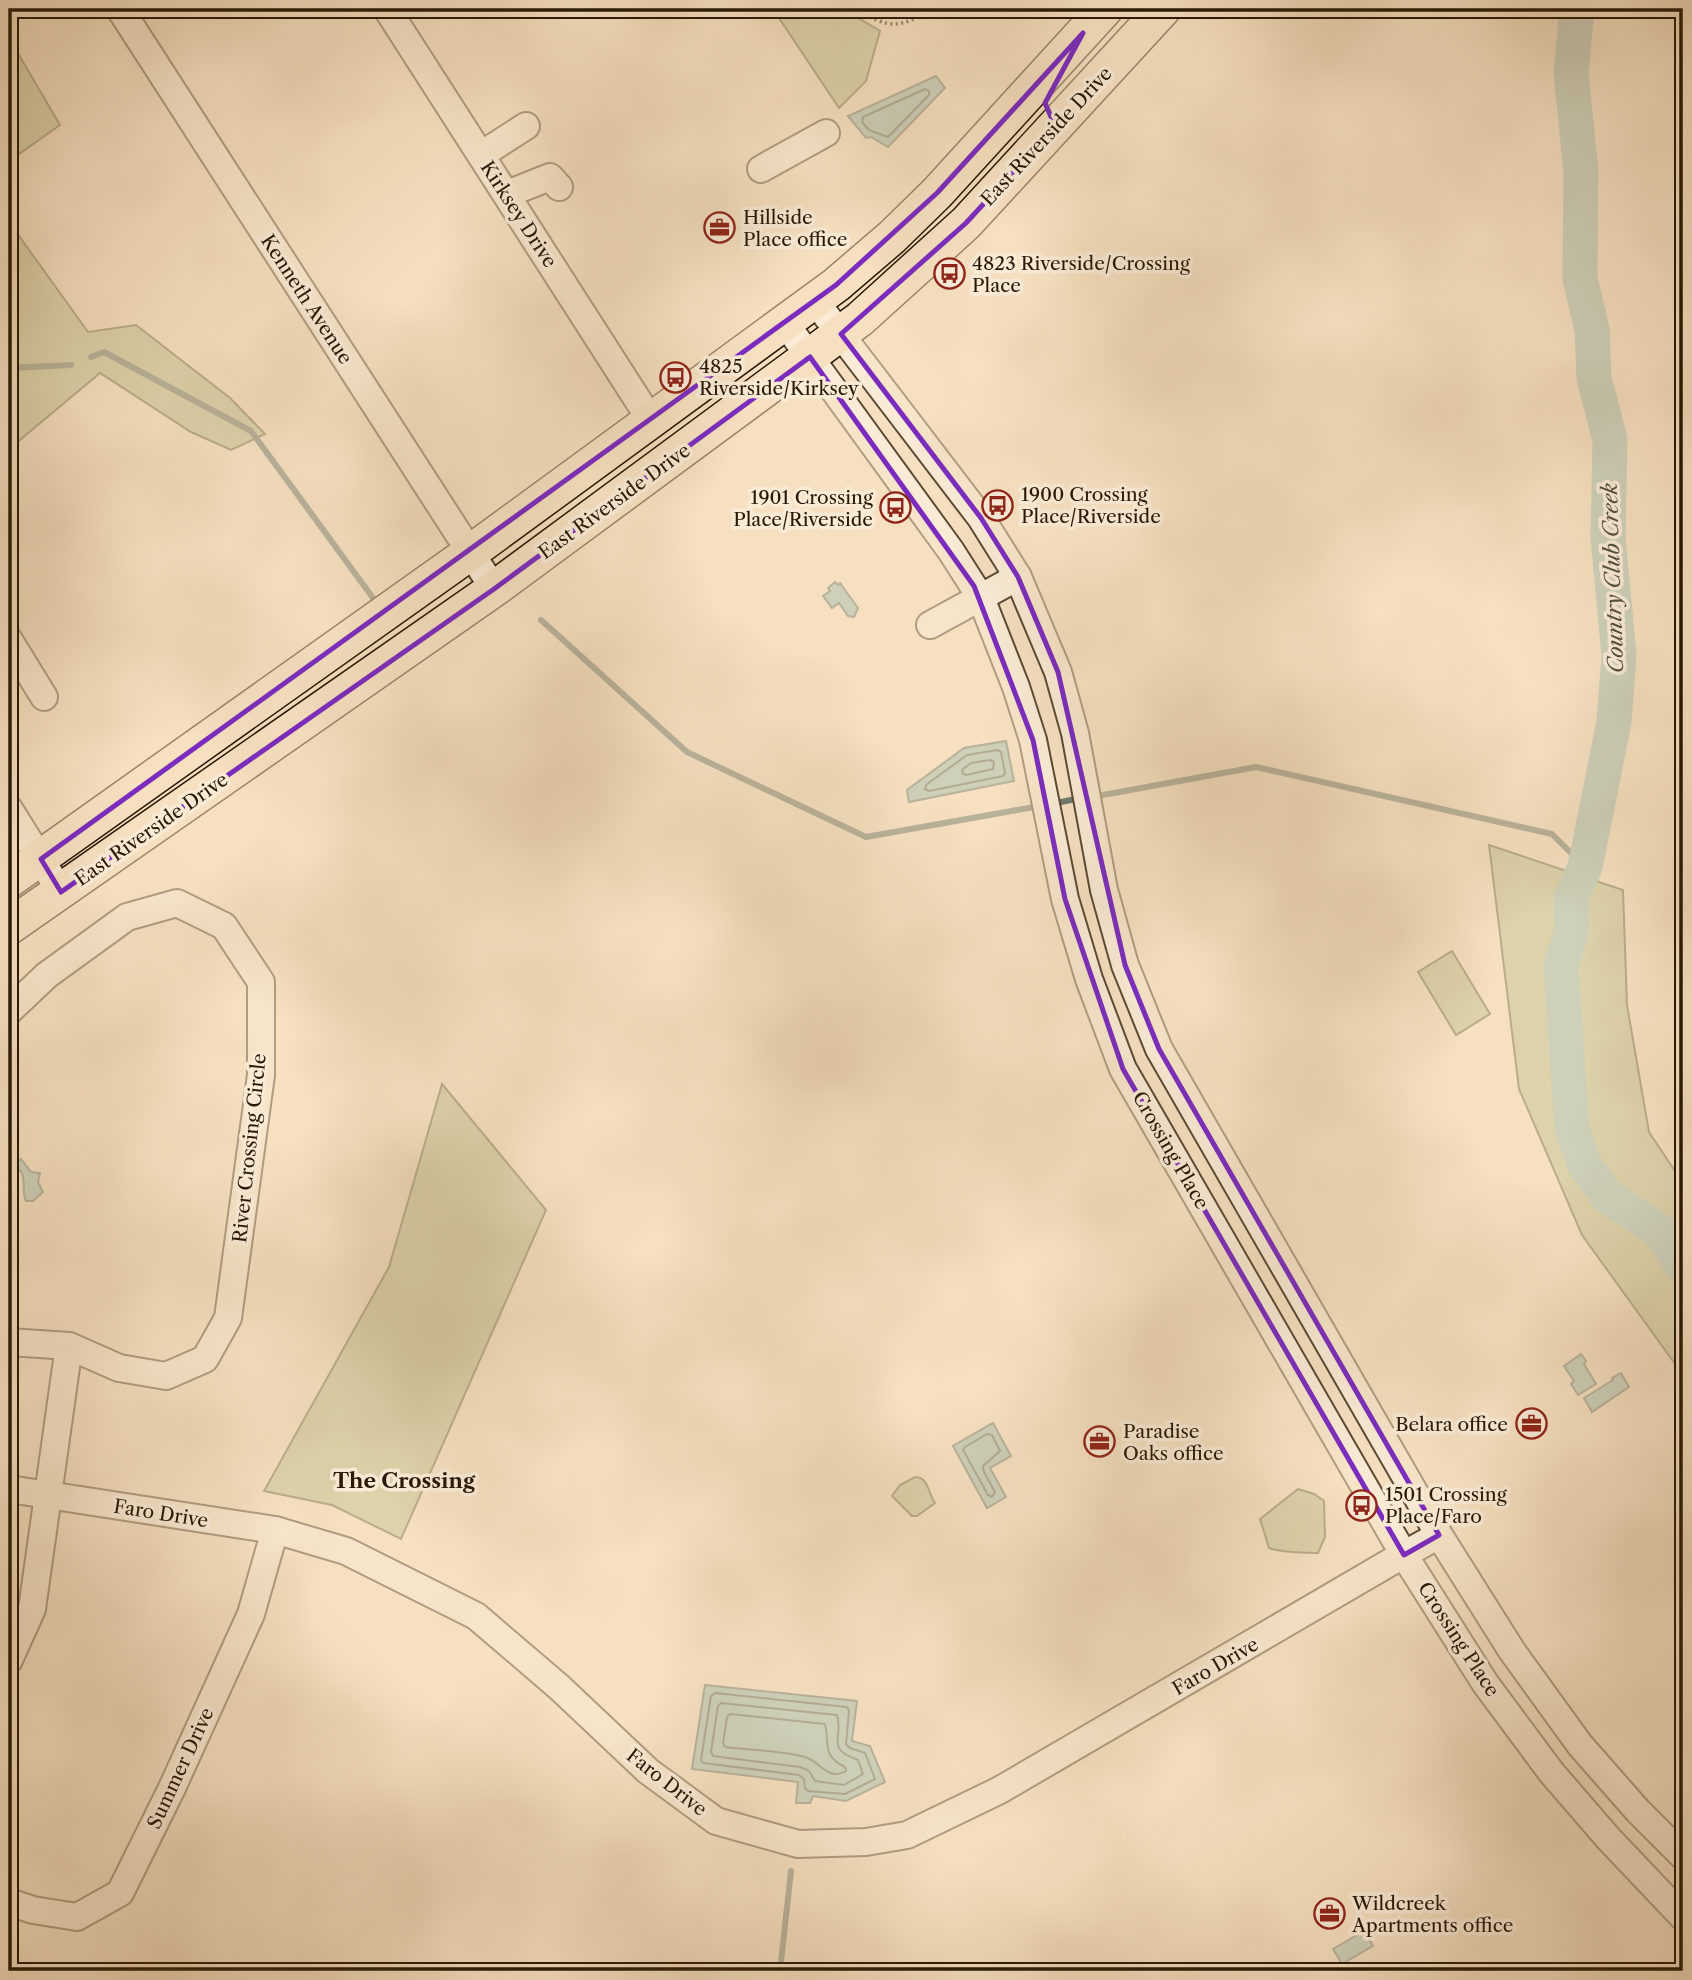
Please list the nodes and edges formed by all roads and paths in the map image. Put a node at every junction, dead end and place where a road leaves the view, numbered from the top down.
1 (120, 9) edge
2 (387, 9) edge
3 (855, 9) edge
4 (934, 9) edge
5 (1163, 9) edge
6 (1094, 21) edge
7 (526, 126) dead end
8 (1055, 126) junction
9 (826, 133) dead end
10 (481, 155) junction
11 (761, 169) dead end
12 (559, 187) dead end
13 (507, 194) junction
14 (814, 301) junction
15 (785, 323) junction
16 (841, 334) junction
17 (810, 357) junction
18 (650, 419) junction
19 (471, 552) junction
20 (1017, 577) junction
21 (494, 589) junction
22 (981, 598) junction
23 (930, 625) dead end
24 (9, 640) edge
25 (44, 696) dead end
26 (9, 809) edge
27 (41, 859) junction
28 (9, 880) edge
29 (61, 892) junction
30 (9, 927) edge
31 (9, 1012) edge
32 (9, 1342) edge
33 (69, 1346) junction
34 (9, 1489) edge
35 (49, 1496) junction
36 (275, 1530) junction
37 (1439, 1535) junction
38 (1404, 1555) junction
39 (9, 1660) edge
40 (1683, 1856) edge
41 (9, 1902) edge
42 (1683, 1917) edge

1 - 19 street, Kenneth Avenue
2 - 10 street, Kirksey Drive
3 - 4 path
5 - 8 main road, East Riverside Drive
6 - 8 main road
6 - 14 main road, East Riverside Drive
7 - 10 street
8 - 16 main road, East Riverside Drive
9 - 11 street
10 - 13 street, Kirksey Drive
12 - 13 street
13 - 18 street, Kirksey Drive
14 - 15 main road, East Riverside Drive
14 - 16 street, Crossing Place
15 - 17 street, Crossing Place
15 - 18 main road, East Riverside Drive
16 - 17 main road, East Riverside Drive
16 - 20 street, Crossing Place
17 - 21 main road, East Riverside Drive
17 - 22 street, Crossing Place
18 - 19 main road, East Riverside Drive
19 - 21 street, Kenneth Avenue
19 - 27 main road, East Riverside Drive
20 - 22 street
20 - 37 street, Crossing Place
21 - 29 main road, East Riverside Drive
22 - 23 street
22 - 38 street, Crossing Place
24 - 25 street
26 - 27 street
27 - 28 main road, East Riverside Drive
27 - 29 street
29 - 30 main road, East Riverside Drive
31 - 33 street, River Crossing Circle
32 - 33 street, River Crossing Circle
33 - 35 street
34 - 35 street, Faro Drive
35 - 36 street, Faro Drive
35 - 39 street
36 - 38 street, Faro Drive
36 - 41 street, Summer Drive
37 - 38 street, Faro Drive
37 - 40 street, Crossing Place
38 - 42 street, Crossing Place

